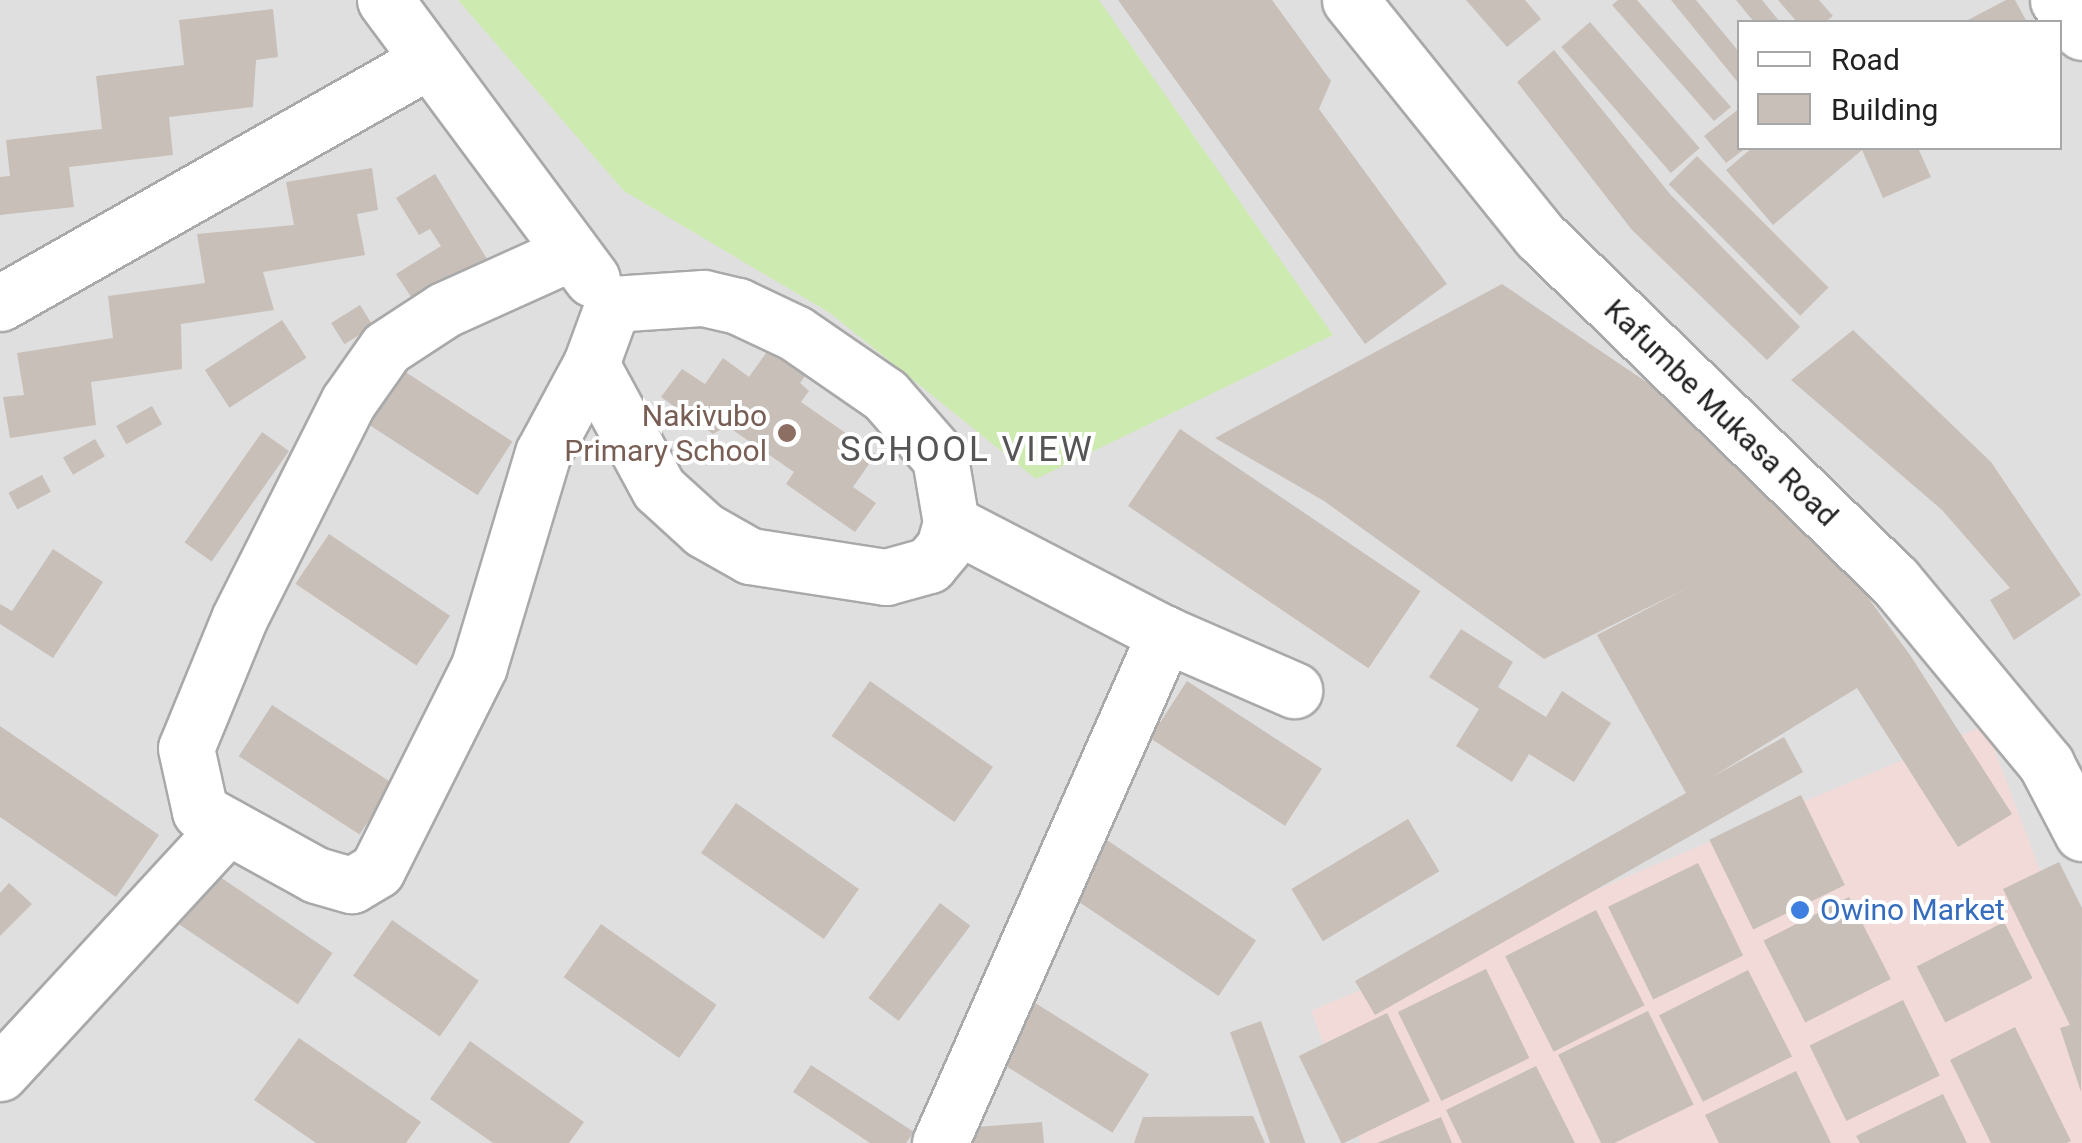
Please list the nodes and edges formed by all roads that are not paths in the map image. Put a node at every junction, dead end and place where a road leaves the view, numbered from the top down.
1 (384, 0) edge
2 (1350, 0) edge
3 (2058, 0) edge
4 (2082, 32) edge
5 (428, 60) junction
6 (570, 253) junction
7 (0, 303) edge
8 (613, 304) junction
9 (591, 364) junction
10 (951, 523) junction
11 (1165, 634) junction
12 (1294, 690) dead end
13 (227, 827) junction
14 (2082, 833) edge
15 (0, 1073) edge
16 (940, 1143) edge

1 - 5 street
2 - 14 street, Kafumbe Mukasa Road
3 - 4 street
5 - 6 street
5 - 7 street
6 - 8 street
6 - 13 street
8 - 9 street
8 - 10 street
9 - 10 street
9 - 13 street
10 - 11 street
11 - 12 street
11 - 16 street
13 - 15 street

